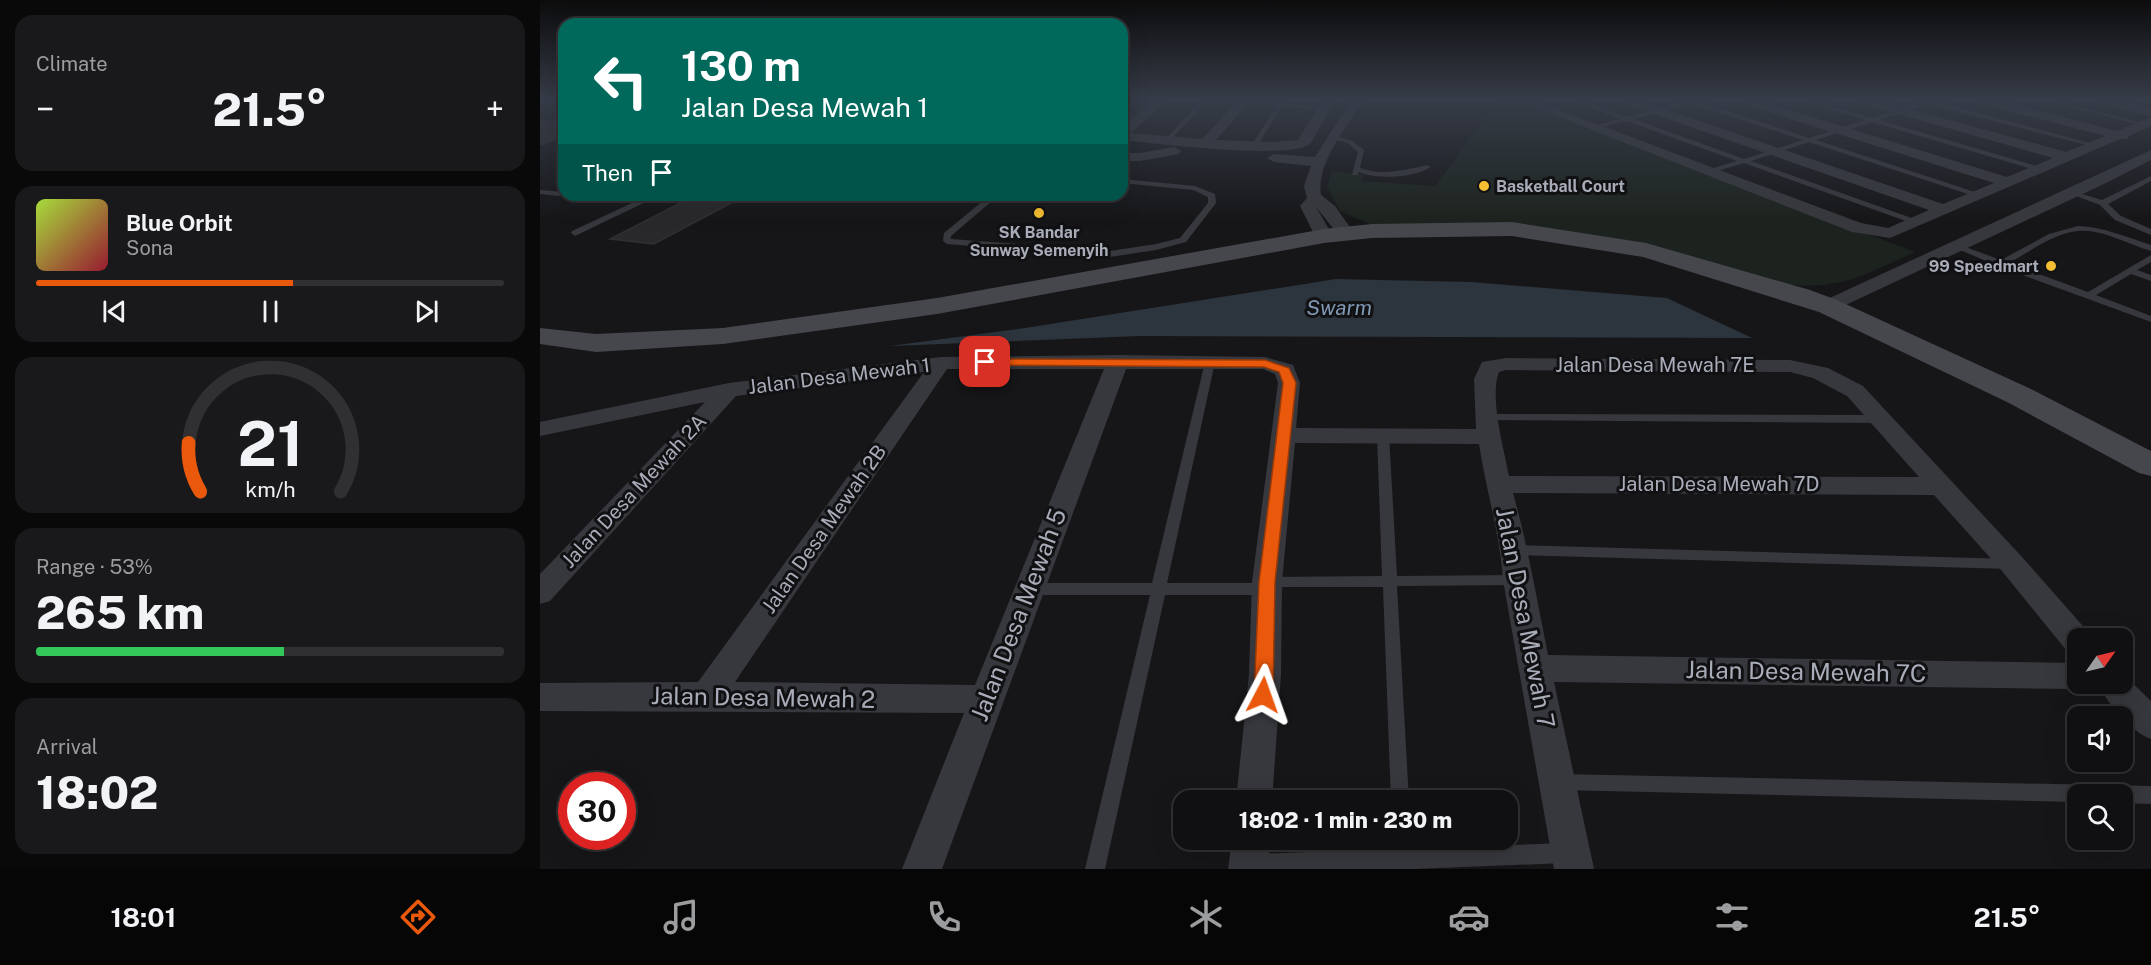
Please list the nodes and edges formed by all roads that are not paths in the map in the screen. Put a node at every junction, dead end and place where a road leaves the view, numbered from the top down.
1 (1144, 140) edge
2 (1175, 140) edge
3 (1209, 140) edge
4 (1258, 140) edge
5 (1307, 140) edge
6 (1334, 140) edge
7 (1341, 140) edge
8 (1624, 140) edge
9 (1684, 140) edge
10 (1742, 140) edge
11 (1804, 140) edge
12 (1812, 140) edge
13 (1871, 140) edge
14 (1939, 140) edge
15 (2004, 140) edge
16 (2075, 140) edge
17 (2108, 140) edge
18 (1808, 141) junction
19 (1207, 142) junction
20 (1171, 145) junction
21 (2094, 145) junction
22 (1254, 146) junction
23 (1128, 147) edge
24 (1775, 151) junction
25 (2151, 154) edge
26 (1128, 157) edge
27 (2067, 157) junction
28 (1745, 161) junction
29 (1320, 162) junction
30 (1427, 167) dead end
31 (2039, 168) junction
32 (1710, 172) junction
33 (2151, 178) edge
34 (1128, 182) edge
35 (2007, 182) junction
36 (540, 192) edge
37 (2072, 193) junction
38 (558, 194) edge
39 (1980, 195) junction
40 (1315, 199) junction
41 (631, 201) edge
42 (988, 201) edge
43 (641, 202) joint
44 (2103, 203) junction
45 (1944, 210) junction
46 (1917, 223) junction
47 (2151, 232) edge
48 (575, 233) dead end
49 (1335, 235) junction
50 (1957, 247) junction
51 (2151, 248) edge
52 (2151, 258) edge
53 (2001, 264) junction
54 (2130, 271) junction
55 (2151, 278) edge
56 (2088, 296) junction
57 (1828, 306) junction
58 (2151, 319) edge
59 (540, 336) edge
60 (1118, 361) junction
61 (1210, 362) junction
62 (941, 363) junction
63 (1490, 367) joint
64 (729, 390) junction
65 (2020, 396) junction
66 (1881, 419) junction
67 (1488, 428) junction
68 (540, 429) edge
69 (1283, 435) junction
70 (1383, 435) junction
71 (2151, 445) edge
72 (2151, 465) edge
73 (1498, 484) junction
74 (1940, 486) junction
75 (1515, 550) junction
76 (2012, 564) junction
77 (1388, 579) junction
78 (1518, 580) junction
79 (1268, 585) junction
80 (1029, 589) junction
81 (1156, 589) junction
82 (540, 593) edge
83 (2067, 629) edge
84 (1535, 668) junction
85 (2067, 676) edge
86 (2123, 694) edge
87 (707, 696) junction
88 (540, 697) edge
89 (986, 699) junction
90 (2151, 724) edge
91 (1558, 782) junction
92 (1255, 790) edge
93 (1399, 790) edge
94 (2151, 795) edge
95 (1403, 856) edge
96 (1249, 858) edge
97 (1573, 861) edge
98 (922, 869) edge
99 (1095, 869) edge

1 - 20 street
2 - 20 lane
3 - 19 street
4 - 22 lane
5 - 22 street
6 - 29 street
7 - 30 lane
8 - 32 street
9 - 28 lane
10 - 24 street
11 - 18 lane
12 - 18 lane
13 - 35 street
14 - 31 lane
15 - 27 street
16 - 21 lane
17 - 21 street
18 - 24 lane
18 - 39 lane
19 - 20 street
19 - 22 street
20 - 23 street
20 - 26 street
20 - 29 street
21 - 27 street
24 - 28 lane
24 - 45 street
25 - 37 street
27 - 31 street
28 - 32 lane
28 - 46 lane
29 - 40 street
31 - 35 street
32 - 46 street
33 - 44 lane
34 - 42 lane
35 - 39 street
36 - 38 lane
37 - 44 lane
37 - 50 street
39 - 45 street
40 - 49 street
40 - 49 street
41 - 43 lane
43 - 48 lane
44 - 47 lane
45 - 46 street
49 - 57 street
49 - 59 street
50 - 53 lane
50 - 57 street
51 - 53 lane
52 - 54 lane
53 - 56 lane
54 - 55 lane
54 - 56 lane
56 - 58 lane
57 - 65 street
60 - 61 street, Jalan Desa Mewah 1
60 - 62 street, Jalan Desa Mewah 1
60 - 80 street, Jalan Desa Mewah 5
61 - 69 street, Jalan Desa Mewah 1
61 - 81 lane
62 - 64 street, Jalan Desa Mewah 1
62 - 87 street, Jalan Desa Mewah 2B
63 - 66 street, Jalan Desa Mewah 7E
63 - 67 street, Jalan Desa Mewah 7
64 - 68 street, Jalan Desa Mewah 1
64 - 82 street, Jalan Desa Mewah 2A
65 - 71 street
65 - 72 street
66 - 67 lane
66 - 74 street, Jalan Desa Mewah 7E
67 - 70 street
67 - 73 street, Jalan Desa Mewah 7
69 - 70 street
69 - 79 street
70 - 77 lane
73 - 74 street, Jalan Desa Mewah 7D
73 - 75 street, Jalan Desa Mewah 7
74 - 76 street, Jalan Desa Mewah 7E
75 - 76 lane
75 - 78 street, Jalan Desa Mewah 7
76 - 83 street, Jalan Desa Mewah 7E
77 - 78 lane
77 - 79 lane
77 - 93 lane
78 - 84 street, Jalan Desa Mewah 7
79 - 81 lane
79 - 92 street
80 - 81 lane
80 - 89 street, Jalan Desa Mewah 5
81 - 99 lane
84 - 85 street, Jalan Desa Mewah 7C
84 - 91 street, Jalan Desa Mewah 7
86 - 90 street
87 - 88 street, Jalan Desa Mewah 2
87 - 89 street, Jalan Desa Mewah 2
89 - 98 street, Jalan Desa Mewah 5
91 - 94 lane
91 - 97 street, Jalan Desa Mewah 7
95 - 96 lane
95 - 97 lane

